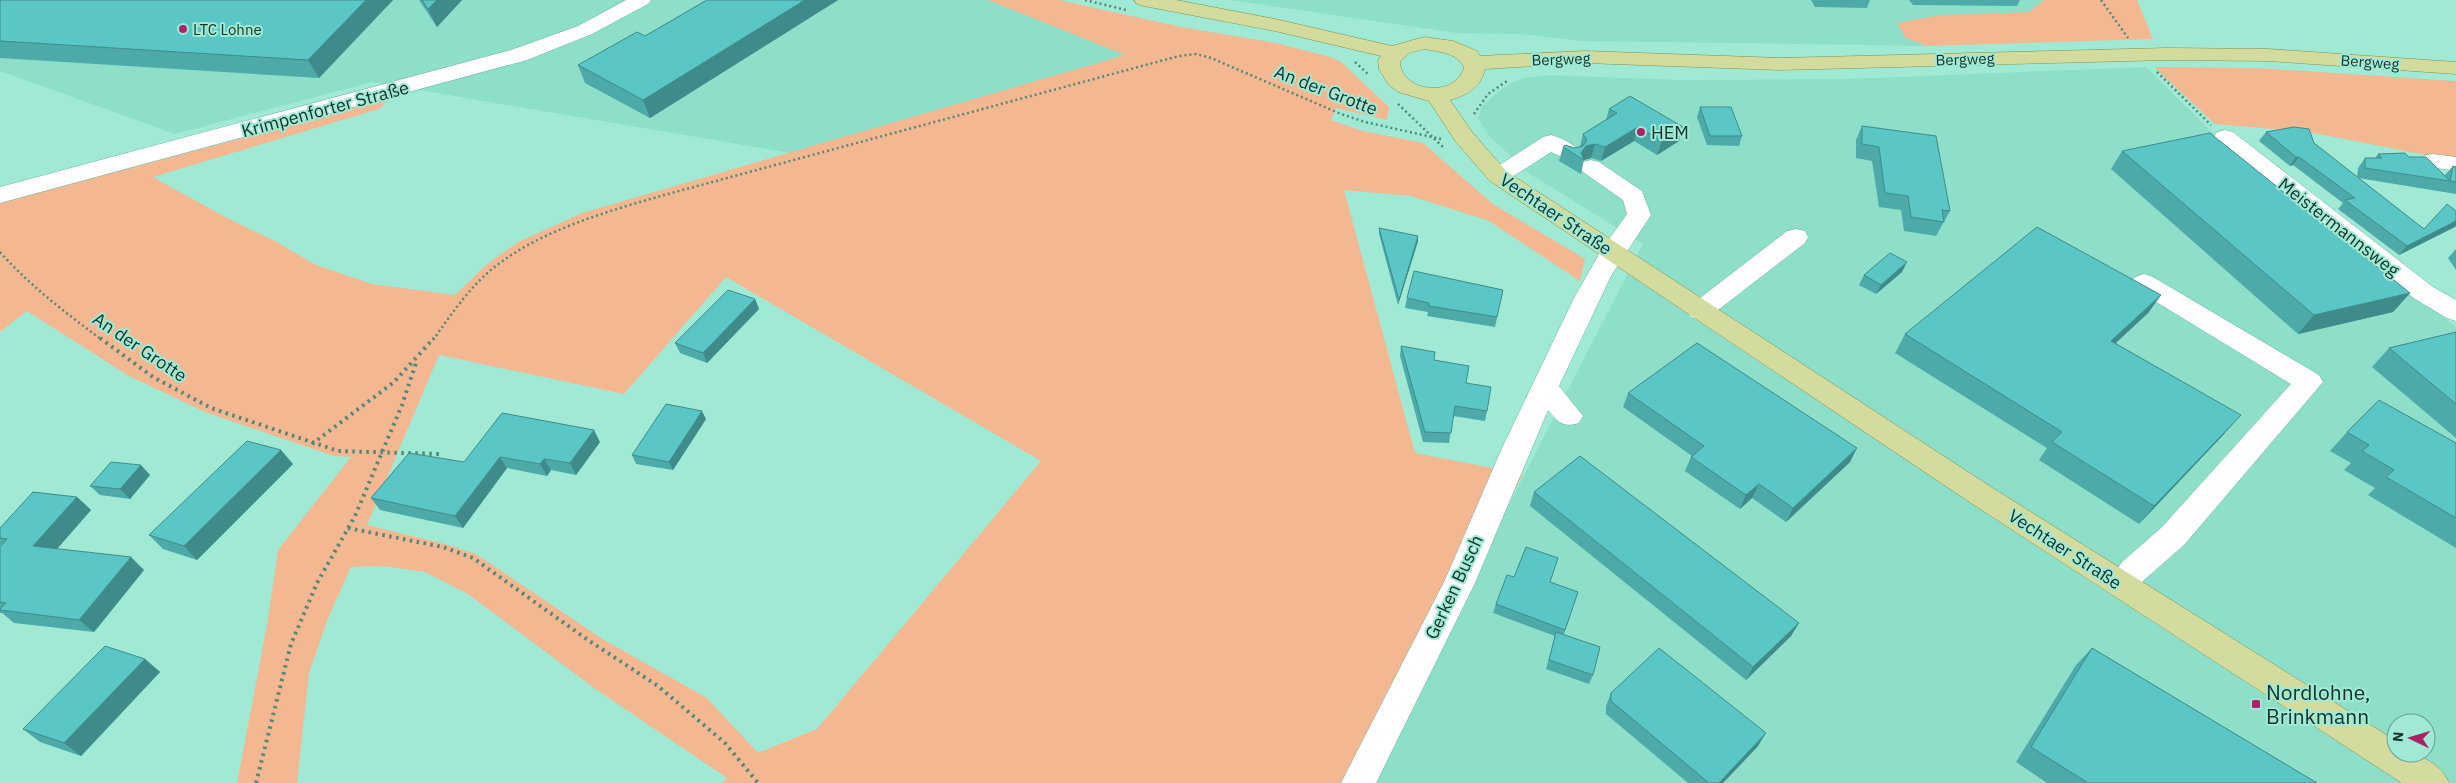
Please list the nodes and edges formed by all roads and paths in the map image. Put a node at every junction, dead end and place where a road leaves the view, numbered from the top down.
1 (642, 0) edge
2 (1144, 0) edge
3 (2101, 0) edge
4 (1394, 53) junction
5 (2139, 54) junction
6 (1474, 63) junction
7 (2456, 68) edge
8 (2156, 71) dead end
9 (1510, 80) dead end
10 (1436, 94) junction
11 (1473, 116) dead end
12 (2225, 137) joint
13 (1466, 143) junction
14 (1570, 154) edge
15 (2432, 161) edge
16 (2456, 164) edge
17 (1591, 168) dead end
18 (1498, 176) junction
19 (0, 195) edge
20 (1796, 237) dead end
21 (1611, 251) junction
22 (0, 252) edge
23 (2144, 283) edge
24 (1700, 311) junction
25 (2456, 312) edge
26 (418, 358) junction
27 (1545, 388) junction
28 (1569, 416) dead end
29 (312, 444) junction
30 (381, 454) junction
31 (439, 454) dead end
32 (348, 528) junction
33 (2122, 585) junction
34 (2422, 780) edge
35 (256, 783) edge
36 (758, 783) edge
37 (1358, 783) edge

1 - 19 street, Krimpenforter Straße
2 - 4 main road
3 - 5 path
4 - 6 main road
4 - 10 main road
5 - 6 main road, Bergweg
5 - 7 main road, Bergweg
6 - 10 main road
8 - 12 path
9 - 11 path
10 - 13 main road, Vechtaer Straße
12 - 25 street, Meistermannsweg
13 - 18 main road, Vechtaer Straße
13 - 26 path, An der Grotte
14 - 18 street
15 - 16 street
17 - 21 street, Gerken Busch
18 - 21 main road, Vechtaer Straße
20 - 24 street
21 - 24 main road, Vechtaer Straße
21 - 27 street, Gerken Busch
22 - 29 path, An der Grotte
23 - 33 street
24 - 33 main road, Vechtaer Straße
26 - 29 path
26 - 30 path
27 - 28 street
27 - 37 street, Gerken Busch
29 - 30 path, An der Grotte
30 - 31 path, An der Grotte
30 - 32 path
32 - 35 path
32 - 36 path
33 - 34 main road, Vechtaer Straße

